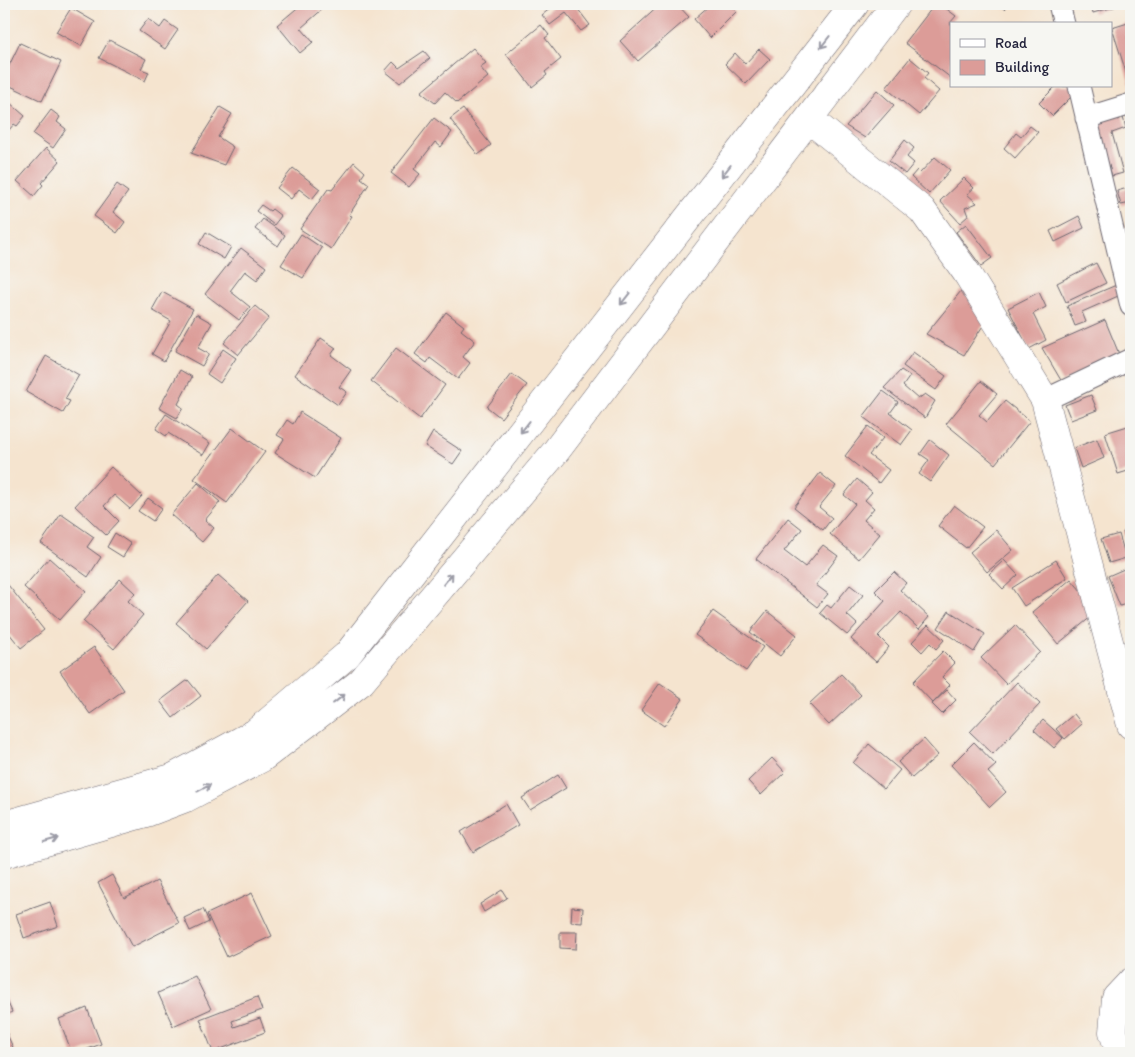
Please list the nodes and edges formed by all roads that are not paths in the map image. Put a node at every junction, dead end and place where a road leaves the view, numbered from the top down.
1 (855, 4) edge
2 (896, 4) edge
3 (1059, 4) edge
4 (1064, 22) edge
5 (1079, 88) edge
6 (1131, 104) edge
7 (809, 118) junction
8 (1086, 118) junction
9 (1131, 306) edge
10 (1131, 359) edge
11 (1045, 400) junction
12 (1131, 725) edge
13 (4, 825) edge
14 (4, 854) edge
15 (1131, 982) edge
16 (1116, 1042) edge

1 -> 13 main road
2 - 7 main road
3 - 4 street
5 - 8 street
6 - 8 street
7 - 11 main road
14 -> 7 main road
8 - 9 street
10 - 11 street
11 - 12 main road
15 - 16 main road

